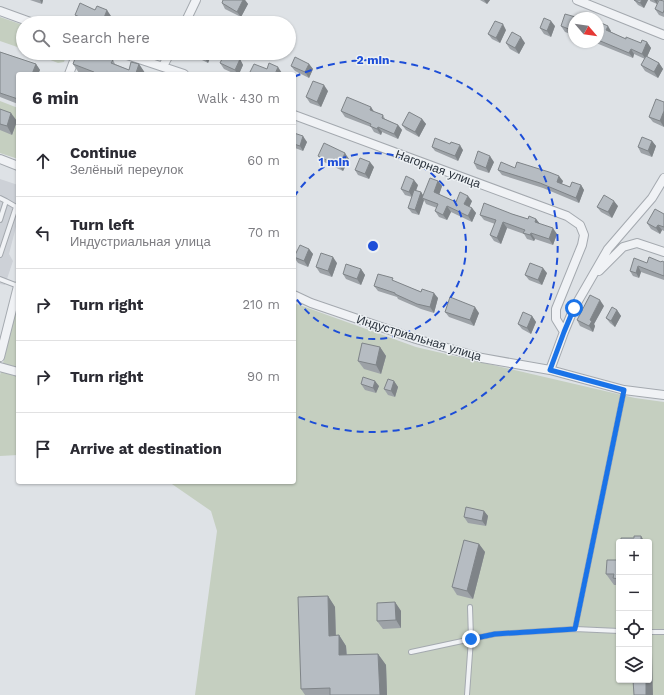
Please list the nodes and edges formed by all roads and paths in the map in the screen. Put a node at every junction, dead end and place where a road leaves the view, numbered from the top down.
1 (196, 0) edge
2 (577, 0) edge
3 (0, 11) edge
4 (188, 16) edge
5 (16, 17) edge
6 (664, 35) edge
7 (74, 60) edge
8 (144, 60) edge
9 (166, 60) edge
10 (163, 66) junction
11 (70, 72) edge
12 (179, 72) edge
13 (296, 116) edge
14 (0, 159) edge
15 (16, 165) edge
16 (664, 178) edge
17 (0, 198) edge
18 (6, 201) junction
19 (16, 206) edge
20 (16, 210) edge
21 (0, 220) edge
22 (664, 252) edge
23 (0, 255) edge
24 (0, 280) edge
25 (588, 283) junction
26 (16, 285) edge
27 (16, 294) edge
28 (296, 296) edge
29 (564, 332) junction
30 (0, 356) edge
31 (0, 367) edge
32 (550, 370) junction
33 (16, 371) edge
34 (624, 390) junction
35 (664, 396) edge
36 (470, 607) dead end
37 (575, 629) junction
38 (616, 631) edge
39 (652, 632) edge
40 (664, 632) edge
41 (471, 639) junction
42 (411, 652) dead end
43 (467, 695) edge

1 - 4 street
2 - 6 street
3 - 5 street
7 - 11 street
8 - 10 street
9 - 10 street
10 - 12 street
13 - 29 street, Нагорная улица
14 - 15 street
16 - 25 street
17 - 18 lane
18 - 19 lane
18 - 21 lane
20 - 23 lane
22 - 25 street
24 - 26 lane
25 - 29 street
27 - 30 street
28 - 32 street, Индустриальная улица
29 - 32 street
31 - 33 street
32 - 34 street, Индустриальная улица
34 - 35 street, Индустриальная улица
34 - 37 lane
36 - 41 lane
37 - 38 lane
37 - 41 lane
39 - 40 lane
41 - 42 lane
41 - 43 lane

